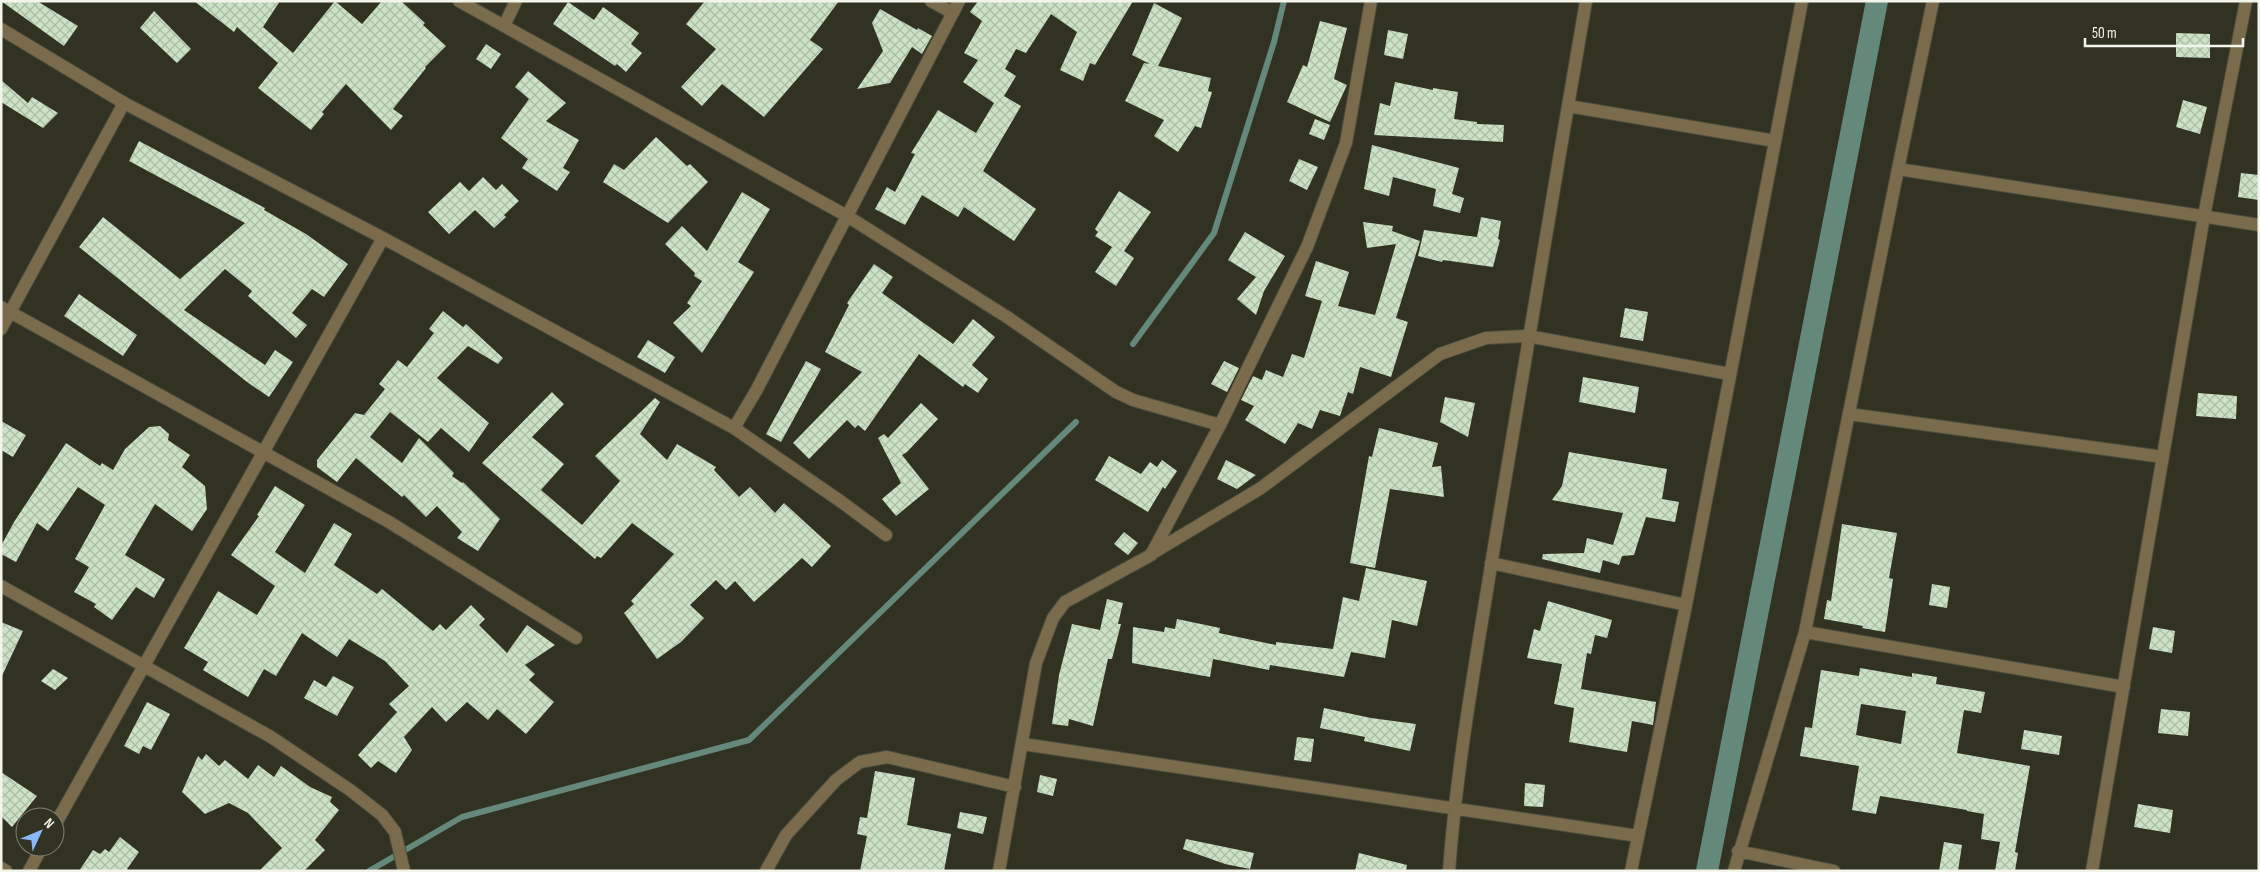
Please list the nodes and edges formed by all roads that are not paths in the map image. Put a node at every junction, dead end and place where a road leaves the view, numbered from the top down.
1 (460, 1) edge
2 (516, 1) edge
3 (931, 1) edge
4 (959, 1) edge
5 (1371, 1) edge
6 (1586, 1) edge
7 (1802, 1) edge
8 (1934, 1) edge
9 (2246, 1) edge
10 (953, 13) junction
11 (504, 26) junction
12 (1, 29) edge
13 (124, 103) junction
14 (1568, 106) junction
15 (1775, 141) junction
16 (1898, 169) junction
17 (847, 216) junction
18 (2204, 216) junction
19 (2259, 225) edge
20 (383, 238) junction
21 (6, 310) edge
22 (1, 329) edge
23 (1528, 336) junction
24 (1729, 374) junction
25 (1849, 414) junction
26 (1220, 425) junction
27 (734, 428) junction
28 (263, 452) junction
29 (2163, 457) junction
30 (886, 535) dead end
31 (1151, 555) junction
32 (1492, 563) junction
33 (1, 586) edge
34 (1686, 604) junction
35 (1805, 632) junction
36 (576, 638) dead end
37 (144, 666) junction
38 (2124, 687) junction
39 (1023, 744) junction
40 (1015, 787) junction
41 (65, 807) edge
42 (1453, 808) junction
43 (1638, 836) junction
44 (1738, 851) junction
45 (37, 857) edge
46 (1, 868) edge
47 (6, 871) edge
48 (29, 871) edge
49 (404, 871) edge
50 (766, 871) edge
51 (999, 871) edge
52 (1449, 871) edge
53 (1631, 871) edge
54 (1734, 871) edge
55 (1834, 871) edge
56 (2092, 871) edge

1 - 11 street
2 - 11 street
3 - 10 street
4 - 10 street
5 - 26 street
6 - 14 street
7 - 15 street
8 - 16 street
9 - 18 street
10 - 17 street
11 - 17 street
12 - 13 street
13 - 20 street
13 - 21 street
14 - 15 street
14 - 23 street
15 - 24 street
16 - 18 street
16 - 25 street
17 - 26 street
17 - 27 street
18 - 19 street
18 - 29 street
20 - 27 street
20 - 28 street
21 - 22 street
21 - 28 street
23 - 24 street
23 - 31 street
23 - 32 street
24 - 34 street
25 - 29 street
25 - 35 street
26 - 31 street
27 - 30 street
28 - 36 street
28 - 37 street
29 - 38 street
31 - 39 street
32 - 34 street
32 - 42 street
33 - 37 street
34 - 43 street
35 - 38 street
35 - 44 street
37 - 41 street
37 - 49 street
38 - 56 street
39 - 40 street
39 - 42 street
40 - 50 street
40 - 51 street
42 - 43 street
42 - 52 street
43 - 53 street
44 - 54 street
44 - 55 street
45 - 48 street
46 - 47 street

